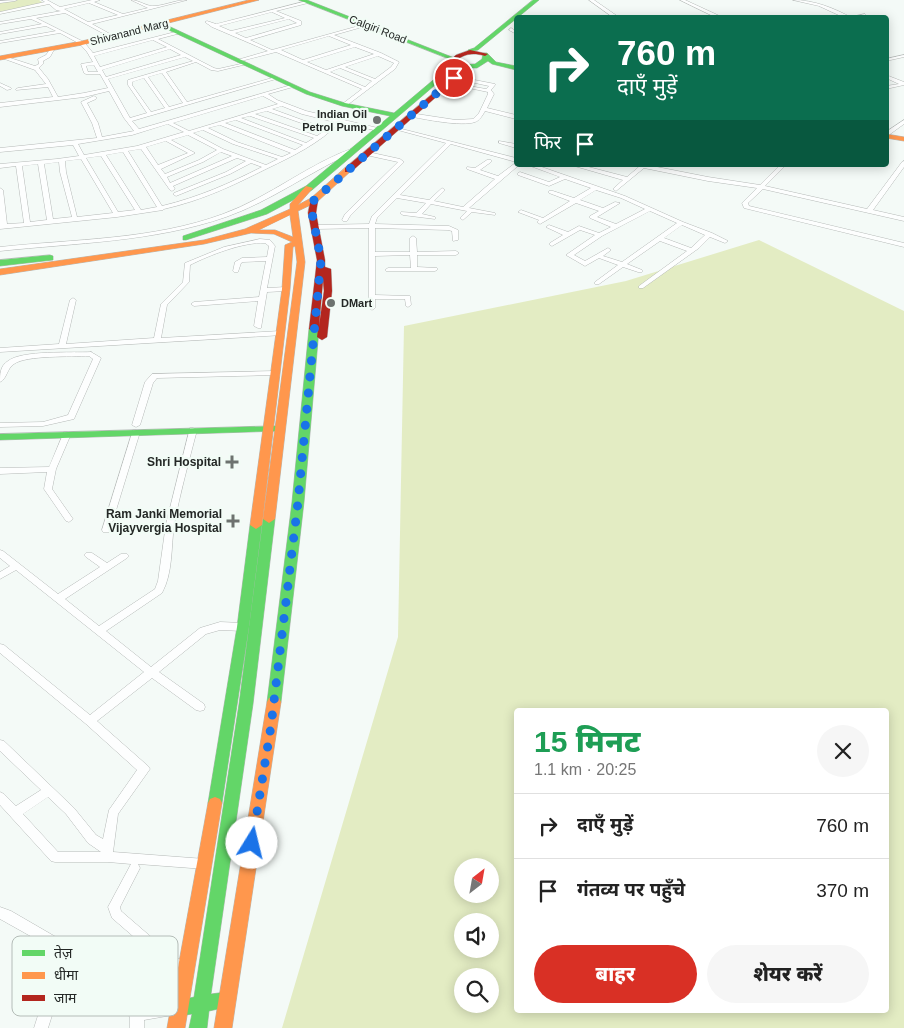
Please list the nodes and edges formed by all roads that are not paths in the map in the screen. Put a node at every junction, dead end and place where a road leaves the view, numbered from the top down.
1 (14, 0) edge
2 (44, 0) edge
3 (98, 0) edge
4 (133, 0) edge
5 (185, 0) edge
6 (536, 0) edge
7 (591, 0) edge
8 (682, 0) edge
9 (758, 0) edge
10 (771, 0) edge
11 (795, 0) edge
12 (174, 1) edge
13 (249, 1) edge
14 (307, 1) edge
15 (0, 2) edge
16 (90, 2) junction
17 (49, 3) junction
18 (152, 8) junction
19 (58, 9) junction
20 (272, 11) junction
21 (0, 12) edge
22 (64, 12) junction
23 (517, 15) edge
24 (527, 15) edge
25 (618, 15) edge
26 (715, 15) edge
27 (843, 15) edge
28 (122, 16) junction
29 (32, 18) junction
30 (289, 18) junction
31 (514, 18) edge
32 (207, 22) dead end
33 (0, 23) edge
34 (87, 24) junction
35 (160, 24) junction
36 (369, 24) junction
37 (47, 25) junction
38 (214, 26) junction
39 (514, 29) edge
40 (61, 32) junction
41 (179, 32) junction
42 (0, 33) edge
43 (230, 33) junction
44 (330, 35) junction
45 (110, 36) junction
46 (154, 39) junction
47 (245, 40) junction
48 (0, 42) edge
49 (82, 43) junction
50 (356, 45) junction
51 (170, 48) junction
52 (53, 49) junction
53 (273, 50) junction
54 (379, 54) junction
55 (91, 55) junction
56 (185, 56) junction
57 (486, 56) junction
58 (904, 56) edge
59 (2, 57) edge
60 (889, 59) edge
61 (196, 61) junction
62 (242, 62) junction
63 (302, 62) junction
64 (96, 63) junction
65 (456, 65) junction
66 (501, 65) junction
67 (341, 67) junction
68 (472, 67) junction
69 (36, 68) junction
70 (514, 68) edge
71 (163, 70) junction
72 (100, 71) junction
73 (324, 72) junction
74 (145, 76) junction
75 (889, 77) edge
76 (104, 79) junction
77 (274, 79) junction
78 (376, 80) junction
79 (0, 84) edge
80 (904, 84) edge
81 (49, 85) junction
82 (291, 86) junction
83 (889, 87) edge
84 (9, 89) dead end
85 (18, 89) dead end
86 (111, 89) junction
87 (365, 89) junction
88 (488, 90) junction
89 (264, 94) junction
90 (115, 95) junction
91 (12, 96) dead end
92 (56, 98) junction
93 (16, 103) junction
94 (186, 104) junction
95 (284, 104) junction
96 (0, 105) edge
97 (344, 105) junction
98 (168, 109) junction
99 (267, 109) junction
100 (484, 109) junction
101 (150, 114) junction
102 (250, 114) junction
103 (410, 115) junction
104 (394, 116) junction
105 (514, 116) edge
106 (235, 118) junction
107 (129, 120) junction
108 (168, 122) junction
109 (336, 122) junction
110 (904, 122) edge
111 (220, 123) junction
112 (203, 128) junction
113 (396, 128) junction
114 (379, 129) junction
115 (137, 131) junction
116 (328, 131) junction
117 (187, 133) junction
118 (889, 133) edge
119 (889, 136) edge
120 (318, 138) junction
121 (100, 139) junction
122 (166, 139) junction
123 (904, 139) edge
124 (76, 142) junction
125 (450, 142) junction
126 (501, 142) dead end
127 (307, 144) junction
128 (514, 145) edge
129 (142, 146) junction
130 (0, 150) edge
131 (124, 150) junction
132 (221, 150) junction
133 (363, 151) junction
134 (295, 152) junction
135 (102, 153) junction
136 (82, 156) junction
137 (237, 156) junction
138 (282, 159) junction
139 (514, 159) edge
140 (62, 160) junction
141 (251, 161) junction
142 (489, 161) dead end
143 (41, 163) junction
144 (904, 163) edge
145 (19, 164) junction
146 (0, 166) edge
147 (267, 167) junction
148 (514, 167) edge
149 (537, 167) edge
150 (582, 167) edge
151 (641, 167) edge
152 (652, 167) edge
153 (781, 167) edge
154 (157, 168) junction
155 (469, 168) dead end
156 (476, 170) junction
157 (546, 170) junction
158 (520, 174) dead end
159 (564, 176) junction
160 (163, 177) junction
161 (499, 178) junction
162 (532, 178) junction
163 (628, 179) junction
164 (170, 186) junction
165 (763, 187) junction
166 (309, 188) junction
167 (595, 188) junction
168 (616, 189) dead end
169 (0, 190) edge
170 (442, 190) dead end
171 (550, 192) dead end
172 (176, 194) junction
173 (395, 196) junction
174 (575, 200) junction
175 (182, 203) junction
176 (431, 203) junction
177 (617, 203) dead end
178 (274, 207) junction
179 (161, 209) junction
180 (300, 209) junction
181 (464, 209) junction
182 (649, 209) junction
183 (471, 210) junction
184 (604, 210) junction
185 (869, 211) junction
186 (139, 212) junction
187 (521, 212) dead end
188 (403, 213) dead end
189 (493, 214) dead end
190 (117, 215) junction
191 (418, 216) junction
192 (432, 218) dead end
193 (463, 218) dead end
194 (75, 219) junction
195 (904, 219) edge
196 (345, 220) dead end
197 (50, 222) junction
198 (680, 223) junction
199 (27, 225) junction
200 (315, 226) junction
201 (372, 226) junction
202 (615, 226) junction
203 (2, 227) edge
204 (549, 227) dead end
205 (243, 232) junction
206 (567, 234) junction
207 (710, 234) junction
208 (600, 235) junction
209 (413, 238) dead end
210 (659, 238) junction
211 (455, 240) dead end
212 (725, 241) dead end
213 (298, 242) junction
214 (552, 244) dead end
215 (904, 245) edge
216 (0, 249) edge
217 (608, 250) dead end
218 (691, 250) junction
219 (456, 252) dead end
220 (373, 254) junction
221 (413, 254) junction
222 (598, 256) junction
223 (321, 257) junction
224 (269, 259) junction
225 (301, 262) junction
226 (0, 263) edge
227 (622, 264) junction
228 (435, 269) dead end
229 (236, 270) dead end
230 (388, 270) dead end
231 (414, 270) junction
232 (640, 271) dead end
233 (0, 272) edge
234 (597, 282) dead end
235 (641, 287) dead end
236 (286, 289) junction
237 (264, 290) junction
238 (372, 297) junction
239 (262, 299) junction
240 (73, 300) dead end
241 (194, 304) dead end
242 (408, 305) dead end
243 (372, 308) dead end
244 (258, 326) dead end
245 (280, 333) junction
246 (157, 341) junction
247 (62, 346) junction
248 (0, 350) edge
249 (275, 373) junction
250 (0, 380) edge
251 (0, 425) edge
252 (136, 429) junction
253 (274, 429) junction
254 (193, 430) junction
255 (67, 434) junction
256 (0, 437) edge
257 (52, 469) junction
258 (0, 471) edge
259 (69, 519) dead end
260 (106, 530) dead end
261 (0, 553) edge
262 (88, 555) dead end
263 (124, 556) dead end
264 (16, 566) junction
265 (106, 567) junction
266 (0, 576) edge
267 (58, 599) junction
268 (243, 627) junction
269 (255, 627) junction
270 (99, 631) junction
271 (0, 648) edge
272 (152, 672) junction
273 (200, 706) dead end
274 (90, 721) junction
275 (0, 744) edge
276 (49, 791) junction
277 (0, 797) edge
278 (14, 813) junction
279 (107, 852) junction
280 (205, 864) junction
281 (221, 866) junction
282 (134, 868) dead end
283 (0, 913) edge
284 (43, 936) edge
285 (141, 936) edge
286 (178, 965) edge
287 (184, 968) junction
288 (226, 1000) junction
289 (201, 1004) junction
290 (178, 1008) joint
291 (45, 1016) edge
292 (153, 1016) edge
293 (137, 1021) edge
294 (41, 1028) edge
295 (198, 1028) edge
296 (223, 1028) edge

1 - 15 street
2 - 17 street
3 - 16 street
4 - 18 street
5 - 12 street
6 - 23 main road
6 - 24 main road
7 - 25 street
8 - 26 street
9 - 10 street
11 - 27 street
12 - 18 street
13 - 35 main road, Shivanand Marg
14 - 20 street
14 - 36 main road, Calgiri Road
16 - 19 street
16 - 28 street
17 - 19 street
17 - 21 street
18 - 28 street
19 - 22 street
20 - 30 street
20 - 38 street
22 - 29 street
22 - 34 street
28 - 34 street
29 - 33 street
29 - 37 street
30 - 43 street
30 - 47 street
31 - 65 main road
32 - 38 street
34 - 45 street
35 - 41 main road
35 - 45 main road, Shivanand Marg
36 - 44 street
36 - 65 main road, Calgiri Road
37 - 40 street
37 - 42 street
38 - 43 street
39 - 57 main road
40 - 48 street
40 - 49 street
41 - 46 street
41 - 62 main road
43 - 47 street
44 - 50 street
44 - 53 street
45 - 49 main road, Shivanand Marg
46 - 51 street
46 - 55 street
47 - 53 street
49 - 52 main road, Shivanand Marg
49 - 55 street
50 - 54 street
50 - 63 street
51 - 56 street
51 - 72 street
52 - 59 main road, Shivanand Marg
52 - 69 street
53 - 62 street
53 - 63 street
54 - 67 street
54 - 78 street
55 - 64 street
56 - 61 street
56 - 76 street
57 - 65 main road, Calgiri Road
57 - 66 main road, Calgiri Road
57 - 68 main road
58 - 60 street
59 - 69 street
61 - 62 street
61 - 71 street
62 - 77 main road
63 - 73 street
64 - 72 street
64 - 72 street
65 - 68 main road
65 - 88 street
65 - 88 street
65 - 103 main road
65 - 104 main road
66 - 68 main road
66 - 70 main road
67 - 73 street
67 - 78 street
69 - 81 street
71 - 74 street
71 - 94 street
72 - 76 street
73 - 87 street
74 - 98 street
74 - 101 street
75 - 80 street
76 - 86 street
77 - 82 main road
77 - 94 street
78 - 87 street
79 - 84 street
80 - 83 street
81 - 85 street
81 - 92 street
82 - 89 street
82 - 97 main road
86 - 90 street
86 - 92 street
87 - 97 street
88 - 100 street
89 - 95 street
89 - 108 street
90 - 107 street
90 - 121 street
91 - 93 street
92 - 93 street
93 - 96 street
94 - 98 street
95 - 99 street
95 - 109 street
97 - 104 main road
98 - 101 street
99 - 102 street
99 - 116 street
100 - 103 street
100 - 105 street
101 - 107 street
102 - 106 street
102 - 120 street
103 - 113 main road
104 - 114 main road
106 - 111 street
106 - 127 street
107 - 115 street
108 - 115 street
108 - 117 street
109 - 114 street
109 - 116 street
110 - 118 street
111 - 112 street
111 - 134 street
112 - 117 street
112 - 138 street
113 - 125 street
113 - 133 main road
114 - 133 main road
115 - 121 street
116 - 120 street
117 - 122 street
117 - 132 street
119 - 123 main road
120 - 127 street
121 - 124 street
122 - 129 street
122 - 154 street
124 - 130 street
124 - 136 street
125 - 139 street
125 - 173 street
126 - 128 street
127 - 134 street
129 - 131 street
129 - 154 street
131 - 135 street
131 - 179 street
132 - 137 street
132 - 160 street
133 - 166 main road
133 - 180 main road
133 - 196 street
133 - 216 street
134 - 138 street
135 - 136 street
135 - 186 street
136 - 140 street
136 - 190 street
137 - 141 street
137 - 164 street
138 - 147 street
140 - 143 street
140 - 194 street
141 - 147 street
141 - 172 street
142 - 156 street
143 - 145 street
143 - 197 street
144 - 185 street
145 - 146 street
145 - 199 street
147 - 175 street
148 - 161 street
149 - 157 street
150 - 163 street
151 - 163 street
152 - 165 street
153 - 165 street
154 - 160 street
155 - 156 street
156 - 161 street
157 - 159 street
157 - 162 street
158 - 162 street
159 - 162 street
159 - 167 street
160 - 164 street
161 - 181 street
163 - 168 street
164 - 172 street
165 - 185 street
165 - 215 street
166 - 178 main road
166 - 180 main road
167 - 174 street
167 - 182 street
169 - 203 street
170 - 176 street
171 - 174 street
172 - 175 street
173 - 176 street
173 - 201 street
174 - 184 street
174 - 187 street
175 - 179 street
176 - 181 street
176 - 191 street
177 - 184 street
178 - 180 main road
178 - 226 main road
179 - 186 street
180 - 200 main road
180 - 205 main road
180 - 213 main road
181 - 183 street
182 - 198 street
182 - 202 street
183 - 189 street
183 - 193 street
184 - 202 street
185 - 195 street
186 - 190 street
188 - 191 street
190 - 194 street
191 - 192 street
194 - 197 street
197 - 199 street
198 - 207 street
198 - 210 street
199 - 203 street
200 - 201 street
200 - 223 main road
201 - 211 street
201 - 220 street
202 - 208 street
204 - 206 street
205 - 213 main road
205 - 233 main road
206 - 208 street
206 - 214 street
207 - 212 street
207 - 218 street
208 - 222 street
209 - 221 street
210 - 218 street
210 - 227 street
213 - 225 main road
213 - 236 main road
217 - 222 street
218 - 235 street
219 - 221 street
220 - 221 street
220 - 238 street
221 - 231 street
222 - 227 street
223 - 225 main road
223 - 288 main road
224 - 229 street
224 - 237 street
224 - 246 street
225 - 253 main road
227 - 232 street
227 - 234 street
228 - 231 street
230 - 231 street
236 - 237 street
236 - 245 main road
237 - 239 street
238 - 242 street
238 - 243 street
239 - 241 street
239 - 244 street
240 - 247 street
245 - 246 street
245 - 249 main road
246 - 247 street
247 - 248 street
249 - 252 street
249 - 253 main road
250 - 251 street
252 - 254 main road
252 - 255 main road
252 - 260 street
253 - 254 main road
253 - 268 main road
253 - 269 main road
254 - 270 street
255 - 256 main road
255 - 257 street
257 - 258 street
257 - 259 street
261 - 264 street
262 - 265 street
263 - 265 street
264 - 266 street
264 - 267 street
265 - 267 street
267 - 270 street
268 - 269 main road
268 - 272 street
268 - 280 main road
269 - 281 main road
270 - 272 street
271 - 274 street
272 - 273 street
272 - 274 street
274 - 279 street
275 - 276 street
276 - 278 street
276 - 279 street
277 - 278 street
278 - 279 street
279 - 280 street
280 - 281 main road
280 - 287 main road
281 - 289 main road
282 - 285 street
283 - 284 street
286 - 287 street
287 - 290 main road
288 - 289 main road
288 - 296 main road
289 - 290 main road
289 - 295 main road
291 - 294 street
292 - 293 street

